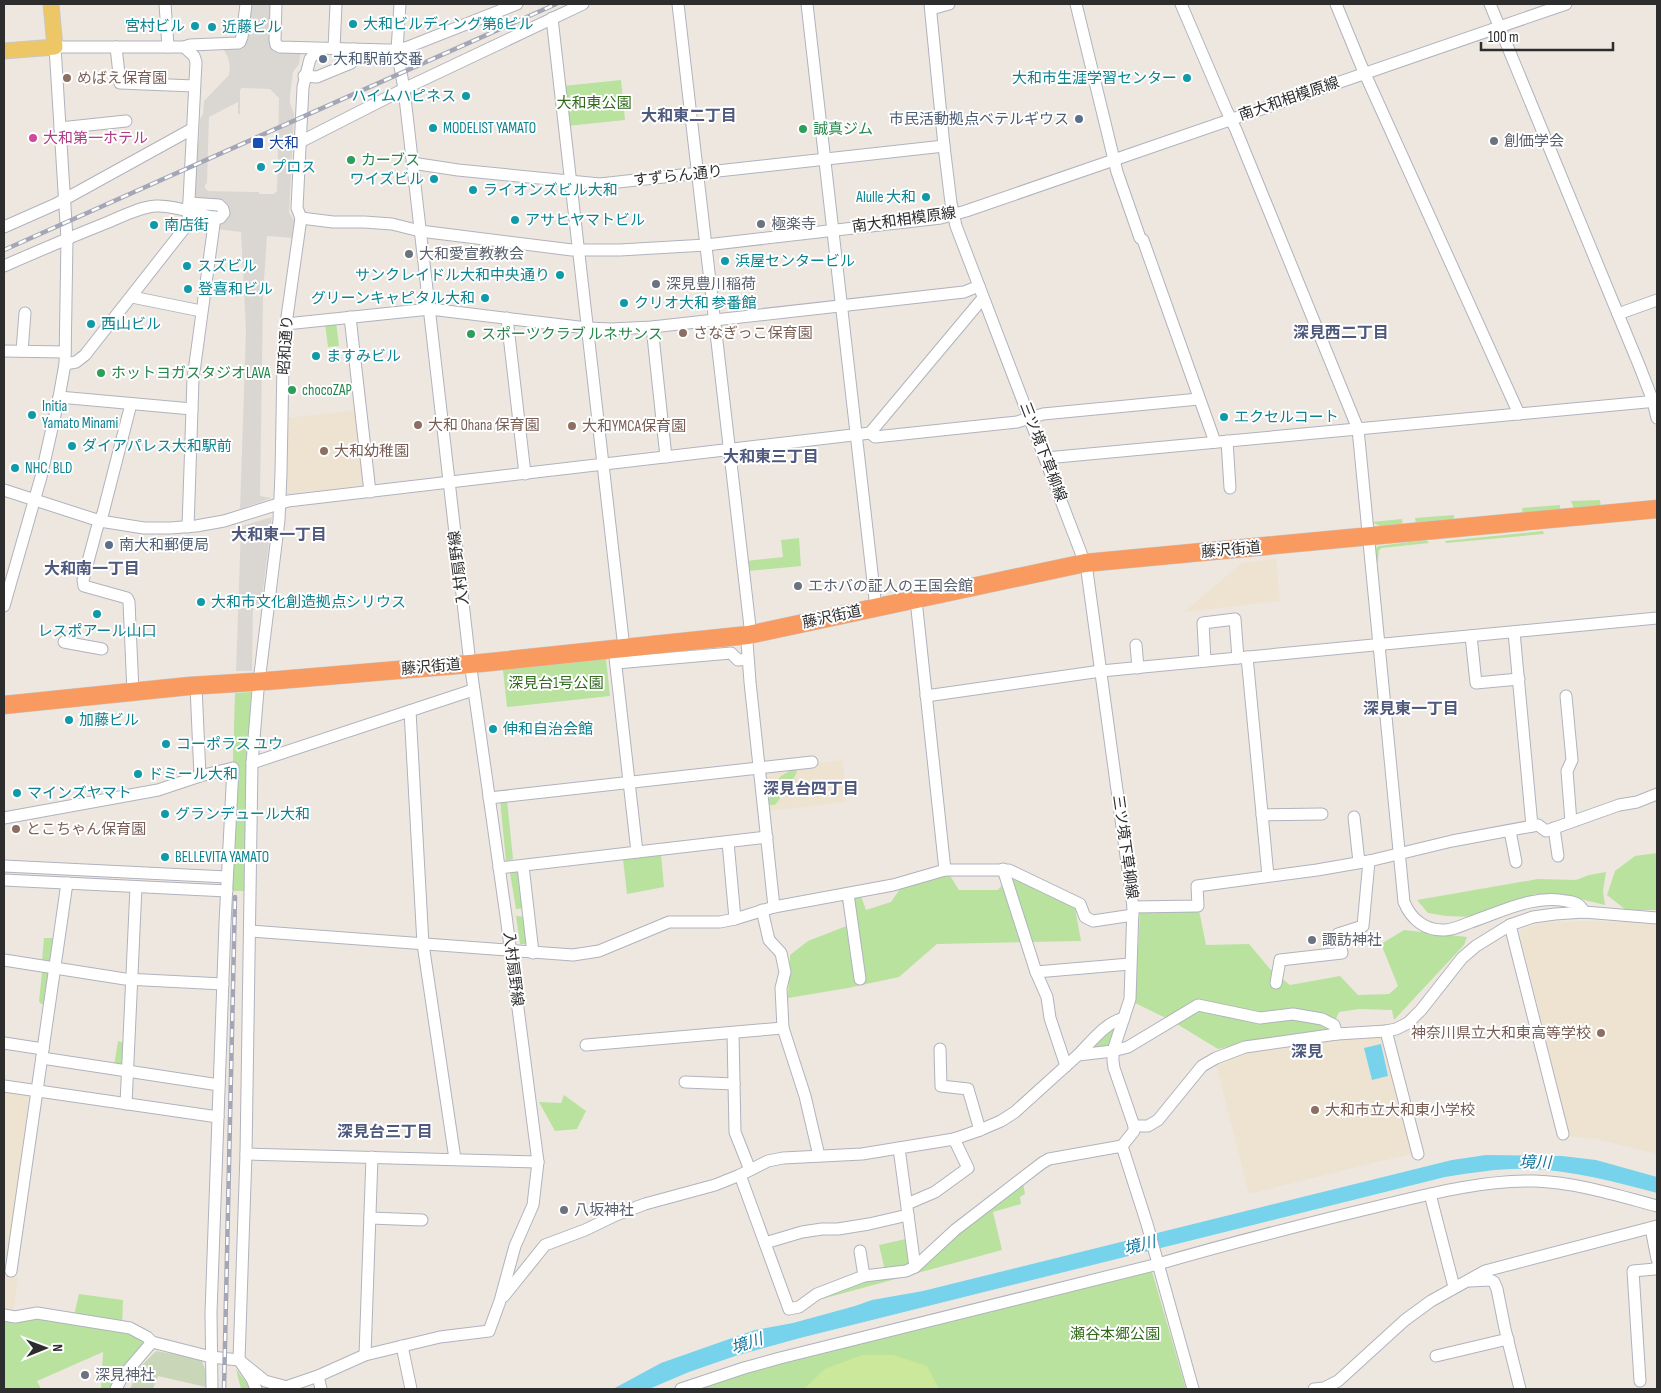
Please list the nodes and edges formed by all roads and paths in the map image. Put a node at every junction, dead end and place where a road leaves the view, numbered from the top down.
1 (52, 4) edge
2 (165, 4) edge
3 (246, 4) edge
4 (276, 4) edge
5 (336, 4) edge
6 (400, 4) edge
7 (517, 4) edge
8 (583, 4) edge
9 (678, 4) edge
10 (807, 4) edge
11 (949, 4) edge
12 (1076, 4) edge
13 (1181, 4) edge
14 (1336, 4) edge
15 (1490, 4) edge
16 (1566, 4) edge
17 (931, 6) edge
18 (552, 18) junction
19 (1500, 27) junction
20 (55, 47) junction
21 (116, 47) junction
22 (168, 47) junction
23 (184, 47) junction
24 (322, 49) junction
25 (334, 49) junction
26 (354, 49) junction
27 (397, 50) junction
28 (4, 51) edge
29 (1365, 73) junction
30 (304, 76) junction
31 (194, 86) junction
32 (404, 89) junction
33 (126, 120) dead end
34 (1231, 120) junction
35 (60, 128) junction
36 (192, 129) junction
37 (300, 142) junction
38 (944, 146) junction
39 (824, 159) junction
40 (1114, 160) junction
41 (412, 163) junction
42 (698, 174) junction
43 (570, 182) junction
44 (64, 199) junction
45 (189, 207) junction
46 (954, 215) junction
47 (301, 218) junction
48 (4, 227) edge
49 (833, 230) junction
50 (420, 231) junction
51 (67, 239) junction
52 (706, 245) junction
53 (578, 250) junction
54 (4, 266) edge
55 (979, 286) junction
56 (132, 297) junction
57 (983, 298) junction
58 (1657, 300) edge
59 (842, 306) junction
60 (430, 309) junction
61 (201, 310) junction
62 (26, 313) dead end
63 (1618, 314) junction
64 (350, 317) junction
65 (507, 318) junction
66 (715, 321) junction
67 (286, 324) junction
68 (652, 327) junction
69 (587, 328) junction
70 (4, 351) edge
71 (22, 351) junction
72 (65, 358) junction
73 (59, 397) junction
74 (1199, 399) junction
75 (1655, 401) edge
76 (131, 404) junction
77 (192, 409) junction
78 (1520, 414) junction
79 (1030, 418) junction
80 (1657, 418) edge
81 (1358, 429) junction
82 (870, 433) junction
83 (856, 435) junction
84 (1227, 441) junction
85 (1215, 442) junction
86 (730, 450) junction
87 (666, 458) junction
88 (1046, 458) junction
89 (603, 465) junction
90 (525, 474) junction
91 (449, 482) junction
92 (1230, 488) dead end
93 (4, 490) edge
94 (370, 492) junction
95 (34, 499) junction
96 (280, 502) junction
97 (1657, 509) edge
98 (100, 520) junction
99 (188, 527) junction
100 (1369, 537) junction
101 (1085, 563) junction
102 (6, 591) edge
103 (916, 600) junction
104 (4, 606) edge
105 (876, 608) junction
106 (1657, 618) edge
107 (1514, 632) junction
108 (748, 635) junction
109 (1471, 636) junction
110 (64, 642) dead end
111 (1136, 645) dead end
112 (1379, 645) junction
113 (102, 649) dead end
114 (618, 653) junction
115 (1243, 658) junction
116 (748, 659) junction
117 (1205, 661) junction
118 (470, 664) junction
119 (1138, 668) junction
120 (1101, 671) junction
121 (1518, 679) junction
122 (259, 682) junction
123 (196, 686) junction
124 (473, 690) junction
125 (133, 692) junction
126 (926, 696) junction
127 (1566, 696) dead end
128 (4, 705) edge
129 (410, 711) junction
130 (812, 762) dead end
131 (252, 763) junction
132 (759, 768) junction
133 (200, 776) junction
134 (629, 783) junction
135 (1657, 794) edge
136 (489, 798) junction
137 (1322, 814) dead end
138 (1262, 815) junction
139 (1354, 817) dead end
140 (4, 818) edge
141 (1571, 822) junction
142 (1532, 826) junction
143 (1554, 828) junction
144 (1510, 831) junction
145 (767, 837) junction
146 (728, 842) junction
147 (638, 852) junction
148 (1399, 853) junction
149 (1558, 856) dead end
150 (1364, 861) junction
151 (1516, 862) dead end
152 (4, 866) edge
153 (524, 866) junction
154 (499, 868) junction
155 (1002, 869) junction
156 (945, 870) junction
157 (1268, 876) junction
158 (227, 877) junction
159 (4, 880) edge
160 (67, 883) junction
161 (136, 887) junction
162 (226, 891) junction
163 (848, 894) junction
164 (774, 907) junction
165 (762, 910) junction
166 (1133, 911) junction
167 (1584, 912) junction
168 (1657, 918) edge
169 (735, 919) junction
170 (1510, 925) junction
171 (250, 931) junction
172 (424, 944) junction
173 (510, 950) junction
174 (533, 953) junction
175 (4, 960) edge
176 (1130, 964) junction
177 (55, 967) junction
178 (1036, 972) junction
179 (132, 979) junction
180 (860, 979) dead end
181 (1276, 983) dead end
182 (223, 984) junction
183 (1124, 1018) junction
184 (783, 1028) junction
185 (1386, 1031) junction
186 (733, 1033) junction
187 (1337, 1034) junction
188 (4, 1043) edge
189 (586, 1045) dead end
190 (940, 1049) dead end
191 (1113, 1051) junction
192 (43, 1053) junction
193 (1078, 1056) junction
194 (1066, 1066) junction
195 (128, 1071) junction
196 (685, 1082) dead end
197 (734, 1084) junction
198 (219, 1085) junction
199 (4, 1086) edge
200 (37, 1091) junction
201 (126, 1104) junction
202 (218, 1117) junction
203 (1134, 1126) junction
204 (980, 1130) junction
205 (1563, 1134) dead end
206 (954, 1138) junction
207 (1122, 1146) junction
208 (899, 1148) junction
209 (246, 1154) junction
210 (1418, 1154) dead end
211 (819, 1156) junction
212 (372, 1157) junction
213 (455, 1159) junction
214 (538, 1162) junction
215 (745, 1172) junction
216 (1430, 1194) junction
217 (1657, 1206) edge
218 (907, 1210) junction
219 (370, 1218) junction
220 (422, 1220) dead end
221 (1654, 1227) edge
222 (765, 1243) junction
223 (860, 1251) dead end
224 (1657, 1259) edge
225 (1157, 1262) junction
226 (1657, 1266) edge
227 (915, 1267) junction
228 (11, 1271) dead end
229 (864, 1276) junction
230 (1467, 1281) junction
231 (1454, 1288) junction
232 (500, 1301) junction
233 (4, 1315) edge
234 (1508, 1339) junction
235 (152, 1342) junction
236 (402, 1346) junction
237 (365, 1355) junction
238 (1436, 1356) dead end
239 (211, 1357) junction
240 (239, 1360) junction
241 (318, 1376) junction
242 (1640, 1381) dead end
243 (284, 1388) edge
244 (116, 1389) edge
245 (212, 1389) edge
246 (256, 1389) edge
247 (321, 1389) edge
248 (410, 1389) edge
249 (681, 1389) edge
250 (1193, 1389) edge
251 (1314, 1389) edge
252 (1520, 1389) edge

1 - 20 main road
2 - 22 street
3 - 23 street
4 - 24 street
5 - 25 street
6 - 27 street, 入村扇野線
7 - 27 street
8 - 18 street
9 - 42 street
10 - 39 street
11 - 17 street
12 - 40 street
13 - 34 street
14 - 29 street
15 - 19 street
16 - 19 street, 南大和相模原線
17 - 38 street, 三ツ境下草柳線
18 - 32 street
18 - 43 street
19 - 29 street, 南大和相模原線
19 - 63 street
20 - 21 street
20 - 28 main road
20 - 35 street
21 - 22 street
21 - 31 street
22 - 23 street
23 - 31 street
24 - 25 street
24 - 30 street
25 - 26 street
26 - 27 street
26 - 30 street
27 - 32 street, 入村扇野線
29 - 34 street, 南大和相模原線
29 - 78 street
30 - 37 street, 昭和通り
31 - 36 street
32 - 37 street
32 - 41 street, 入村扇野線
33 - 35 street
34 - 40 street, 南大和相模原線
34 - 81 street
35 - 44 street
36 - 44 street
36 - 45 street
37 - 47 street, 昭和通り
38 - 39 street, すずらん通り
38 - 46 street, 三ツ境下草柳線
39 - 42 street, すずらん通り
39 - 49 street
40 - 46 street, 南大和相模原線
40 - 74 street
41 - 43 street, すずらん通り
41 - 50 street, 入村扇野線
42 - 43 street, すずらん通り
42 - 52 street
43 - 53 street
44 - 48 street
44 - 51 street
45 - 51 street
45 - 56 street
45 - 61 street
46 - 49 street, 南大和相模原線
46 - 55 street, 三ツ境下草柳線
47 - 50 street, 南大和相模原線
47 - 67 street, 昭和通り
49 - 52 street, 南大和相模原線
49 - 59 street
50 - 53 street, 南大和相模原線
50 - 60 street, 入村扇野線
51 - 54 street
51 - 72 street
52 - 53 street, 南大和相模原線
52 - 66 street
53 - 69 street
55 - 57 street, 三ツ境下草柳線
55 - 59 street
56 - 61 street
56 - 72 street
57 - 79 street, 三ツ境下草柳線
57 - 82 street
58 - 63 street
59 - 66 street
59 - 83 street
60 - 64 street
60 - 65 street
60 - 91 street, 入村扇野線
61 - 77 street
62 - 71 street
63 - 75 street
64 - 67 street
64 - 94 street
65 - 69 street
65 - 90 street
66 - 68 street
66 - 86 street
67 - 96 street, 昭和通り
68 - 69 street
68 - 87 street
69 - 89 street
70 - 71 street
71 - 72 street
72 - 73 street
73 - 76 street
73 - 95 street
74 - 79 street
74 - 85 street
75 - 78 street
75 - 80 street
76 - 77 street
76 - 98 street
77 - 99 street
78 - 81 street
79 - 82 street
79 - 88 street, 三ツ境下草柳線
81 - 84 street
81 - 100 street
82 - 83 street
83 - 86 street
83 - 105 street
84 - 85 street
84 - 92 street
85 - 88 street
86 - 87 street
86 - 108 street
87 - 89 street
88 - 101 street, 三ツ境下草柳線
89 - 90 street
89 - 114 street
90 - 91 street
91 - 94 street
91 - 118 street, 入村扇野線
93 - 95 street
94 - 96 street
95 - 98 street
95 - 102 street
96 - 99 street
96 - 122 street, 昭和通り
97 - 100 highway, 藤沢街道
98 - 99 street
98 - 125 street
100 - 101 highway, 藤沢街道
100 - 112 street
101 - 103 highway, 藤沢街道
101 - 120 street, 三ツ境下草柳線
102 - 104 street
103 - 105 highway, 藤沢街道
103 - 126 street
105 - 108 highway, 藤沢街道
106 - 107 street
107 - 109 street
107 - 121 street
108 - 114 highway, 藤沢街道
108 - 116 street
109 - 112 street
109 - 121 street
110 - 113 street
111 - 119 street
112 - 115 street
112 - 148 street
114 - 116 street
114 - 118 highway, 藤沢街道
114 - 134 street
115 - 117 street
115 - 117 street
115 - 138 street
116 - 132 street
117 - 119 street
118 - 122 highway, 藤沢街道
118 - 124 street, 入村扇野線
119 - 120 street
120 - 126 street
120 - 166 street, 三ツ境下草柳線
121 - 142 street
122 - 123 highway, 藤沢街道
122 - 131 street, 昭和通り
123 - 125 highway, 藤沢街道
123 - 133 street
124 - 129 street
124 - 136 street, 入村扇野線
125 - 128 highway, 藤沢街道
126 - 156 street
127 - 141 street
129 - 131 street
129 - 172 street
130 - 132 street
131 - 171 street, 昭和通り
132 - 134 street
132 - 145 street
133 - 140 street
133 - 158 street
134 - 136 street
134 - 147 street
135 - 141 street
136 - 154 street, 入村扇野線
137 - 138 street
138 - 157 street
139 - 150 street
141 - 143 street
142 - 143 street
142 - 144 street
143 - 149 street
144 - 148 street
144 - 151 street
145 - 146 street
145 - 164 street
146 - 147 street
146 - 169 street
147 - 153 street
148 - 150 street
148 - 167 street
150 - 157 street
150 - 181 street
152 - 158 street
153 - 154 street
153 - 174 street
154 - 173 street, 入村扇野線
155 - 156 street
155 - 166 street
155 - 178 street
156 - 163 street
157 - 166 street
158 - 162 street
159 - 160 street
160 - 161 street
160 - 177 street
161 - 162 street
161 - 179 street
162 - 182 street
163 - 164 street
163 - 180 street
164 - 165 street
165 - 169 street
165 - 184 street
166 - 176 street, 三ツ境下草柳線
167 - 168 street
167 - 170 street
169 - 174 street
170 - 185 street
170 - 205 street
171 - 172 street
171 - 209 street, 昭和通り
172 - 173 street
172 - 213 street
173 - 174 street
173 - 214 street, 入村扇野線
175 - 177 street
176 - 178 street
176 - 183 street, 三ツ境下草柳線
177 - 179 street
177 - 192 street
178 - 194 street
179 - 182 street
179 - 195 street
182 - 198 street
183 - 191 street, 三ツ境下草柳線
183 - 193 street
184 - 186 street
184 - 211 street
185 - 187 street
185 - 210 street
186 - 189 street
186 - 197 street
187 - 191 street
187 - 203 street
188 - 192 street
190 - 204 street
191 - 193 street
191 - 203 street
192 - 195 street
192 - 200 street
193 - 194 street
194 - 204 street
195 - 198 street
195 - 201 street
196 - 197 street
197 - 215 street
198 - 202 street
199 - 200 street
200 - 201 street
200 - 228 street
201 - 202 street
202 - 239 street
203 - 207 street
204 - 206 street
206 - 208 street
206 - 218 street
207 - 225 street
207 - 227 street
208 - 211 street
208 - 218 street
209 - 212 street
209 - 240 street, 昭和通り
211 - 215 street
212 - 213 street
212 - 219 street
213 - 214 street
214 - 232 street, 入村扇野線
215 - 222 street
215 - 232 street
216 - 217 street
216 - 225 street
216 - 231 street
218 - 222 street
218 - 227 street
219 - 220 street
219 - 237 street
221 - 224 street
221 - 230 street
222 - 229 street
223 - 229 street
225 - 249 street
225 - 250 street
226 - 242 street
227 - 229 street
230 - 231 street
230 - 234 street
231 - 251 street
232 - 236 street
233 - 235 street
234 - 238 street
234 - 252 street
235 - 239 street
235 - 244 street
236 - 237 street
236 - 248 street
237 - 241 street
239 - 240 street
239 - 245 street
240 - 243 street
240 - 246 street
241 - 243 street
241 - 247 street

